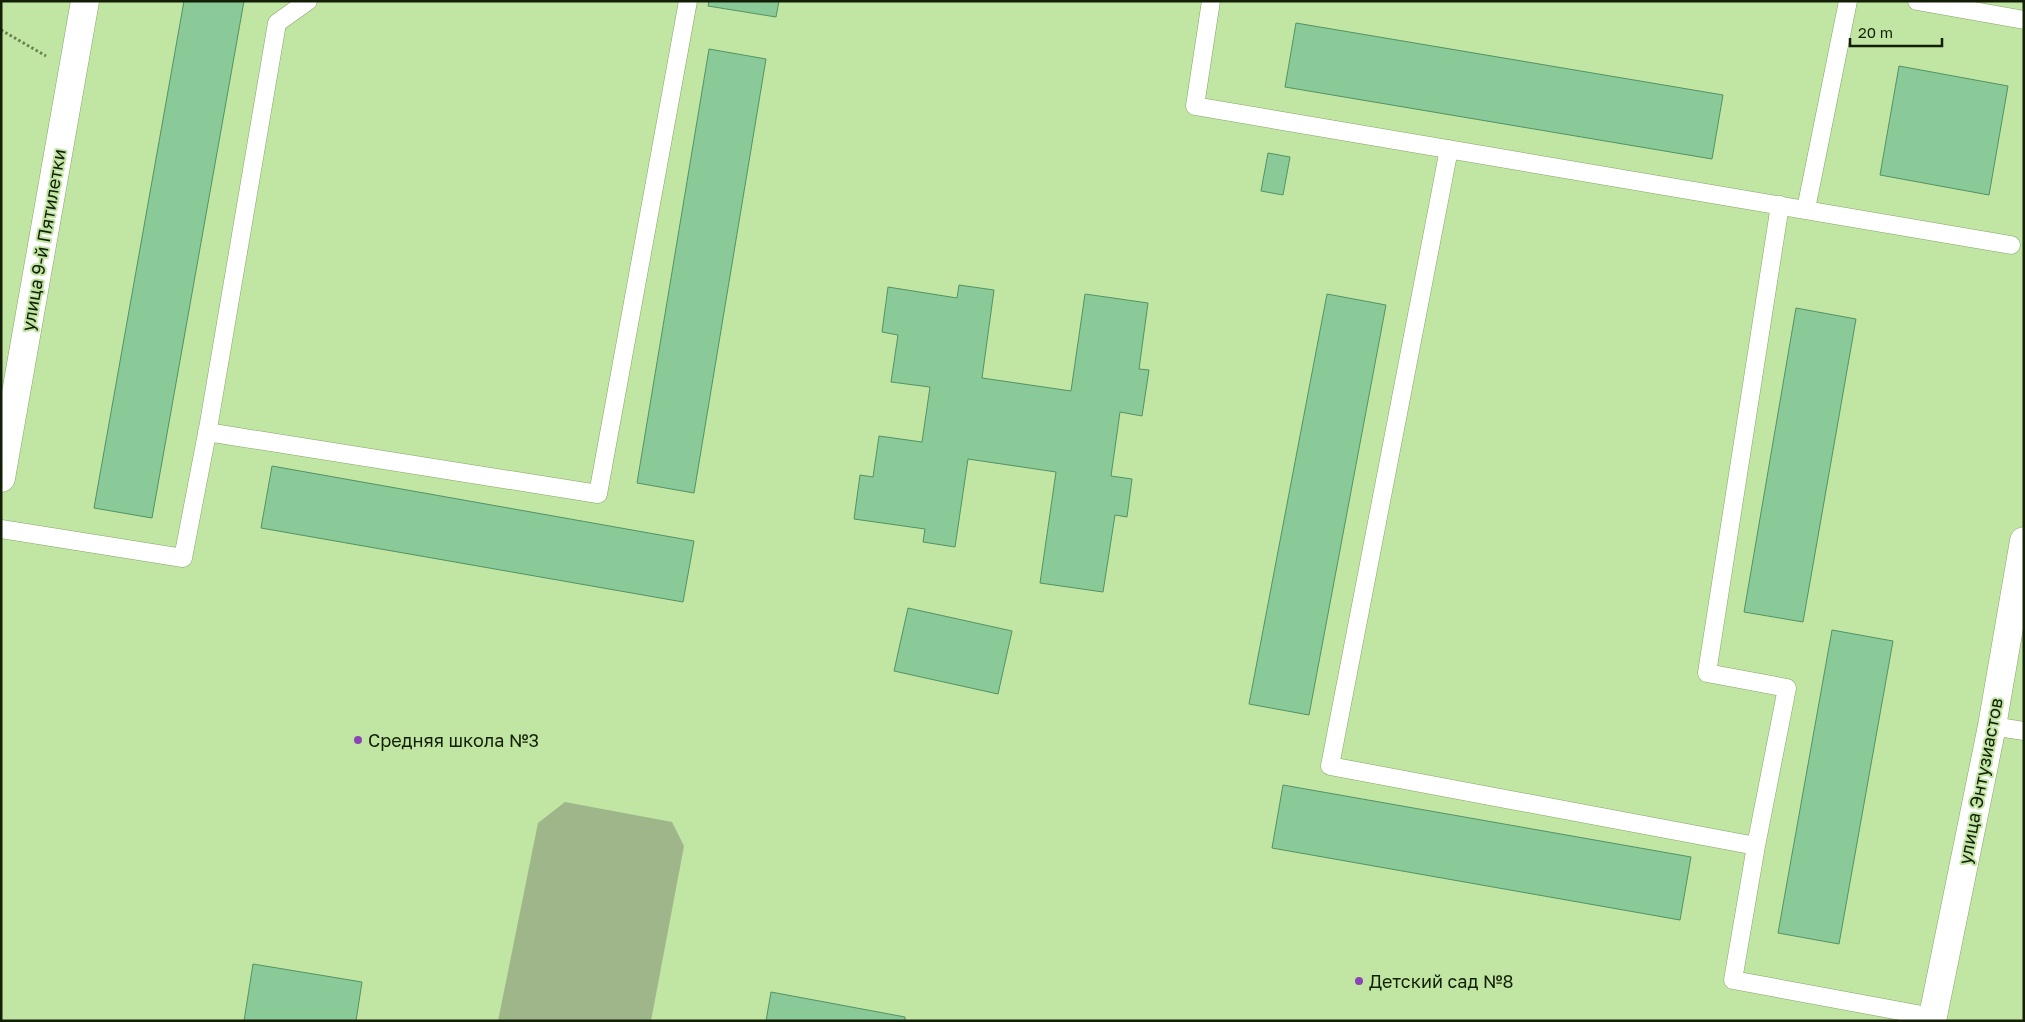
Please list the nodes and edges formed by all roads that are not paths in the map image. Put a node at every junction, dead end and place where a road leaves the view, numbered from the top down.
1 (85, 1) edge
2 (308, 1) edge
3 (688, 1) edge
4 (1211, 1) edge
5 (1848, 1) edge
6 (1917, 1) edge
7 (2024, 20) edge
8 (1449, 149) junction
9 (1780, 205) junction
10 (1806, 210) junction
11 (2011, 245) dead end
12 (207, 432) junction
13 (1, 478) edge
14 (1, 529) edge
15 (2024, 540) edge
16 (1992, 726) junction
17 (2024, 731) edge
18 (1756, 846) junction
19 (1932, 1019) edge

1 - 13 street, улица 9-й Пятилетки
2 - 12 lane
3 - 12 lane
4 - 8 lane
5 - 10 lane
6 - 7 lane
8 - 9 lane
8 - 18 lane
9 - 10 lane
9 - 18 lane
10 - 11 lane
12 - 14 lane
15 - 16 street, улица Энтузиастов
16 - 17 lane
16 - 19 street, улица Энтузиастов
18 - 19 lane

